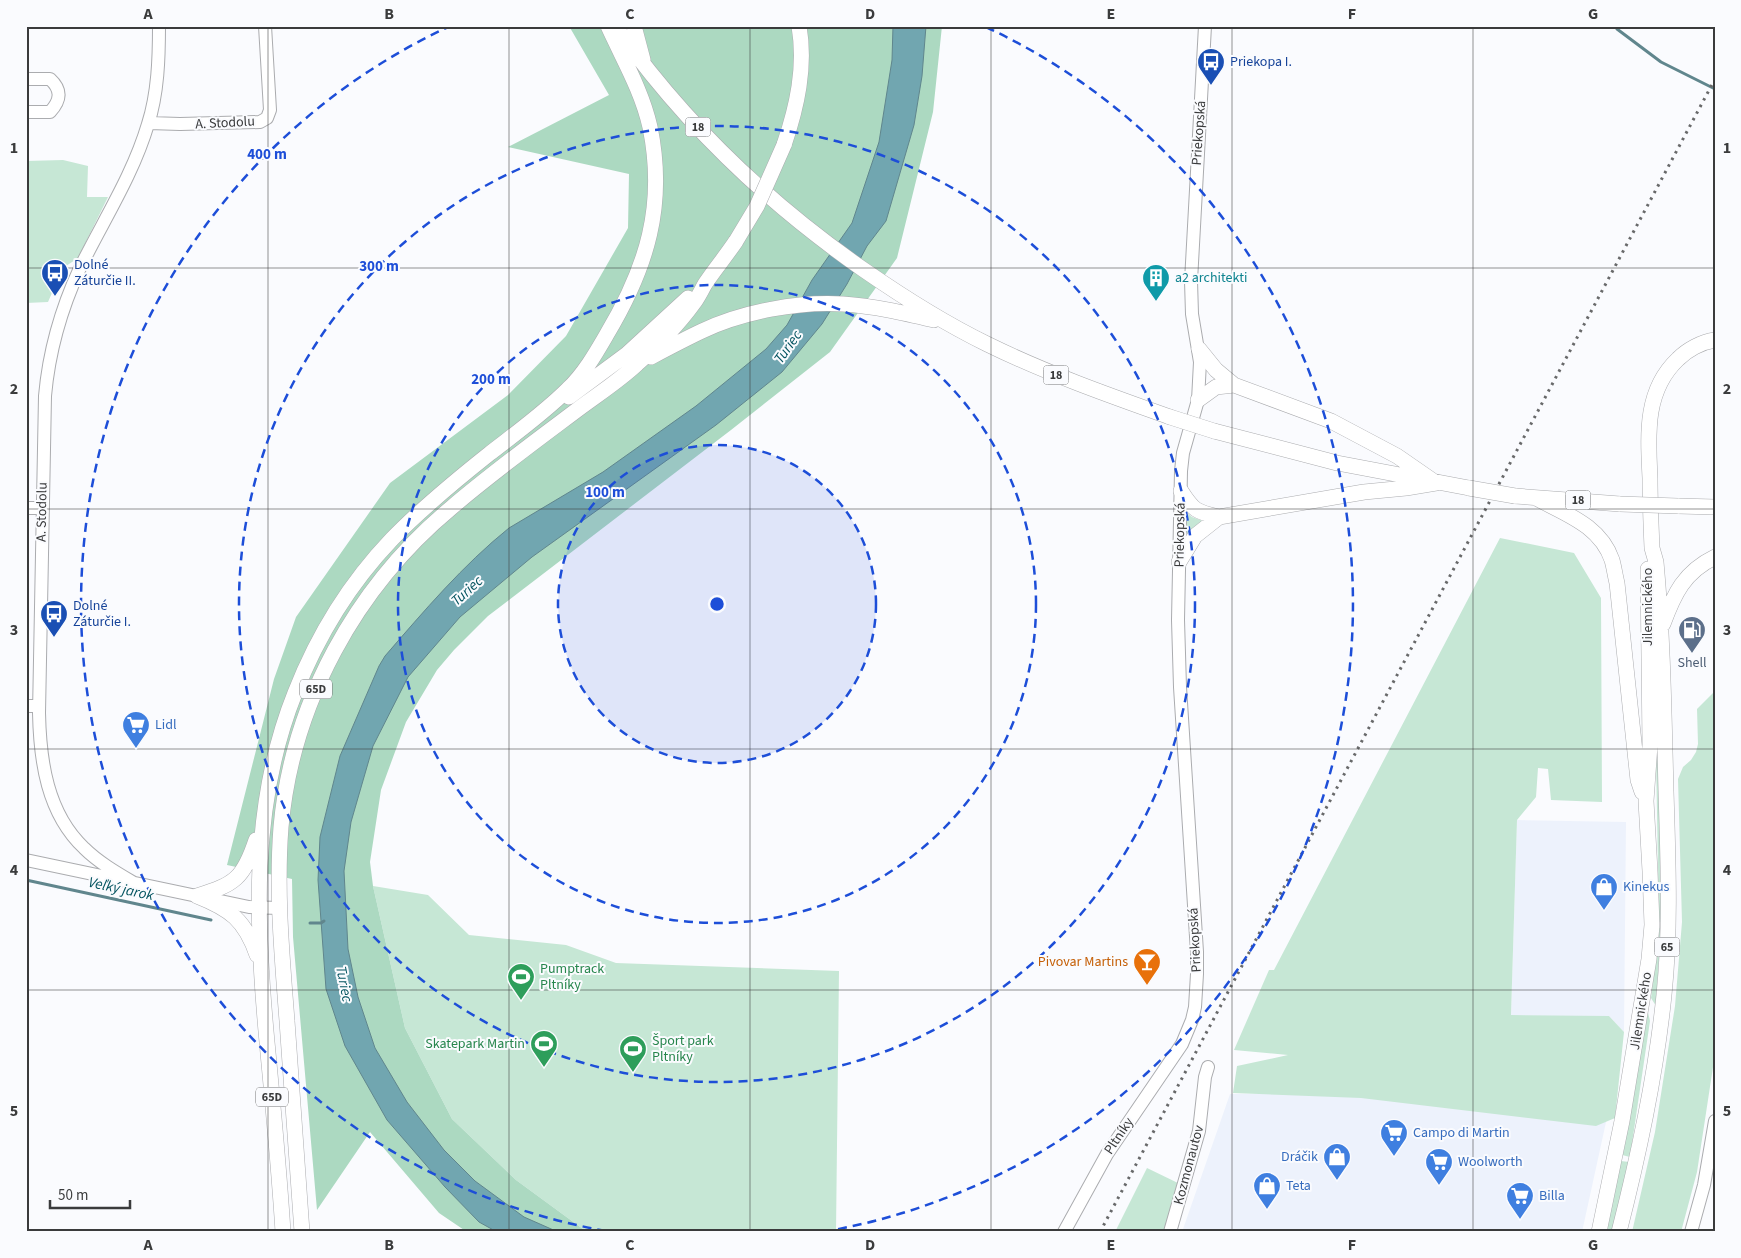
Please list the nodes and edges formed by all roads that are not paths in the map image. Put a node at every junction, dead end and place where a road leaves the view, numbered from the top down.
1 (159, 26) edge
2 (265, 26) edge
3 (608, 26) edge
4 (615, 26) edge
5 (634, 26) edge
6 (799, 26) edge
7 (1206, 26) edge
8 (644, 64) junction
9 (26, 79) edge
10 (26, 112) edge
11 (149, 124) junction
12 (706, 283) junction
13 (946, 322) junction
14 (1715, 340) edge
15 (1198, 349) junction
16 (636, 365) junction
17 (1234, 385) junction
18 (1198, 400) junction
19 (523, 428) junction
20 (1436, 482) junction
21 (1180, 491) junction
22 (1536, 498) junction
23 (1715, 507) edge
24 (26, 508) edge
25 (42, 508) junction
26 (1219, 517) junction
27 (1652, 548) junction
28 (1715, 557) edge
29 (1179, 562) junction
30 (1662, 628) junction
31 (33, 706) edge
32 (1646, 801) junction
33 (262, 822) junction
34 (26, 860) edge
35 (134, 883) junction
36 (197, 896) junction
37 (259, 907) junction
38 (280, 908) junction
39 (260, 962) junction
40 (1182, 1044) joint
41 (1208, 1067) dead end
42 (1715, 1121) edge
43 (283, 1232) edge
44 (302, 1232) edge
45 (1064, 1232) edge
46 (1170, 1232) edge
47 (1599, 1232) edge
48 (1619, 1232) edge
49 (1691, 1232) edge

1 - 11 street, A. Stodolu
2 - 11 street, A. Stodolu
3 - 19 main road
4 - 8 main road, 18
5 - 8 main road
6 - 12 main road, bridge
7 - 15 street, Priekopská
8 - 13 main road, 18
9 - 10 street
11 - 25 street, A. Stodolu
12 - 16 main road
12 - 19 main road
13 - 16 main road
13 - 20 main road, 18, bridge
14 - 27 main road
15 - 17 main road
15 - 18 street, Priekopská
16 - 38 main road, 65D
17 - 18 main road
17 - 20 main road
18 - 21 street, Priekopská
19 - 33 main road, 65D
20 - 22 main road, 18, bridge
20 - 26 main road
21 - 26 main road
21 - 29 street, Priekopská
22 - 23 main road, 18, bridge
22 - 32 main road
24 - 25 street
25 - 31 street, A. Stodolu
26 - 29 main road
27 - 30 main road, Jilemnického / 65
27 - 32 main road, Jilemnického / 65
28 - 30 main road
29 - 40 street, Priekopská
30 - 48 main road, Jilemnického / 65
31 - 35 street, A. Stodolu
32 - 47 main road, Jilemnického / 65
33 - 36 main road
33 - 37 main road, 65D
34 - 35 street
35 - 36 street
36 - 37 street
36 - 39 main road
37 - 38 street
37 - 39 main road, 65D
38 - 44 main road, 65D
39 - 43 main road, 65D
40 - 45 street, Pltníky
41 - 46 street, Kozmonautov
42 - 49 street

